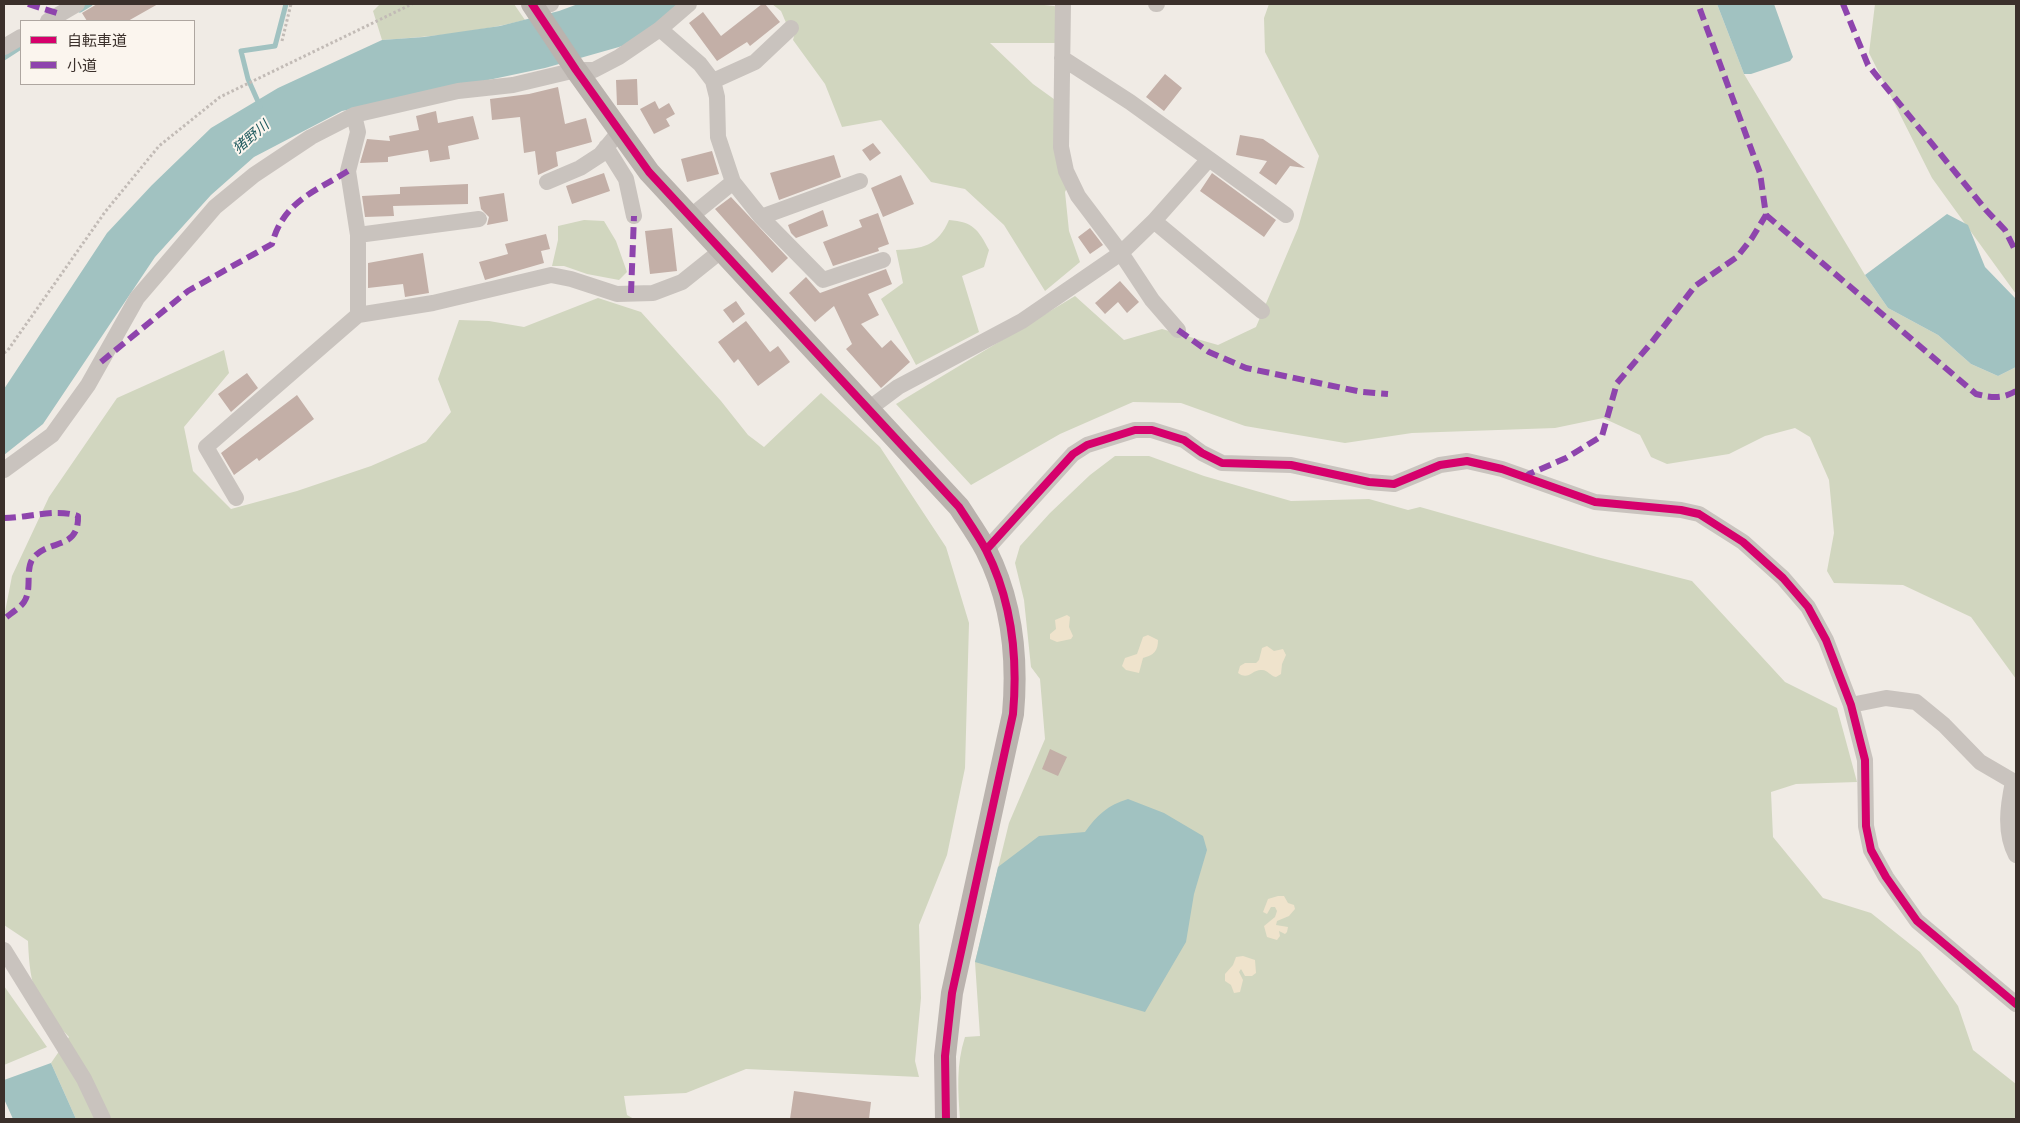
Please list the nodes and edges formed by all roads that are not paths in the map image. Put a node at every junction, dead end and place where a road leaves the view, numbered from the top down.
1 (77, 4) edge
2 (689, 4) edge
3 (1063, 4) edge
4 (539, 7) edge
5 (50, 20) edge
6 (791, 28) dead end
7 (660, 29) junction
8 (20, 38) edge
9 (4, 47) edge
10 (1062, 58) junction
11 (576, 70) junction
12 (714, 81) junction
13 (354, 115) junction
14 (613, 139) junction
15 (1209, 159) junction
16 (860, 181) dead end
17 (547, 182) dead end
18 (733, 182) junction
19 (1286, 215) dead end
20 (634, 216) dead end
21 (690, 217) junction
22 (761, 218) junction
23 (479, 219) dead end
24 (1154, 221) junction
25 (358, 235) junction
26 (722, 250) junction
27 (1121, 253) junction
28 (883, 260) dead end
29 (1262, 311) dead end
30 (358, 315) junction
31 (1178, 330) dead end
32 (870, 408) junction
33 (4, 470) edge
34 (236, 498) dead end
35 (986, 550) junction
36 (1852, 705) junction
37 (2014, 782) edge
38 (2016, 855) edge
39 (4, 950) edge
40 (2016, 1004) edge
41 (103, 1119) edge
42 (946, 1119) edge

1 - 5 street
2 - 7 street
3 - 10 street
4 - 11 street
6 - 12 street
7 - 11 street
7 - 12 street
8 - 9 street
10 - 15 street
10 - 27 street
11 - 13 street
11 - 14 street
12 - 18 street
13 - 25 street
13 - 33 street
14 - 17 street
14 - 20 street
14 - 21 street
15 - 19 street
15 - 24 street
16 - 22 street
18 - 21 street
18 - 22 street
21 - 26 street
22 - 28 street
23 - 25 street
24 - 27 street
24 - 29 street
25 - 30 street
26 - 30 street
26 - 32 street
27 - 31 street
27 - 32 street
30 - 34 street
32 - 35 street
35 - 36 street
35 - 42 street
36 - 37 street
36 - 40 street
37 - 38 street
39 - 41 street

